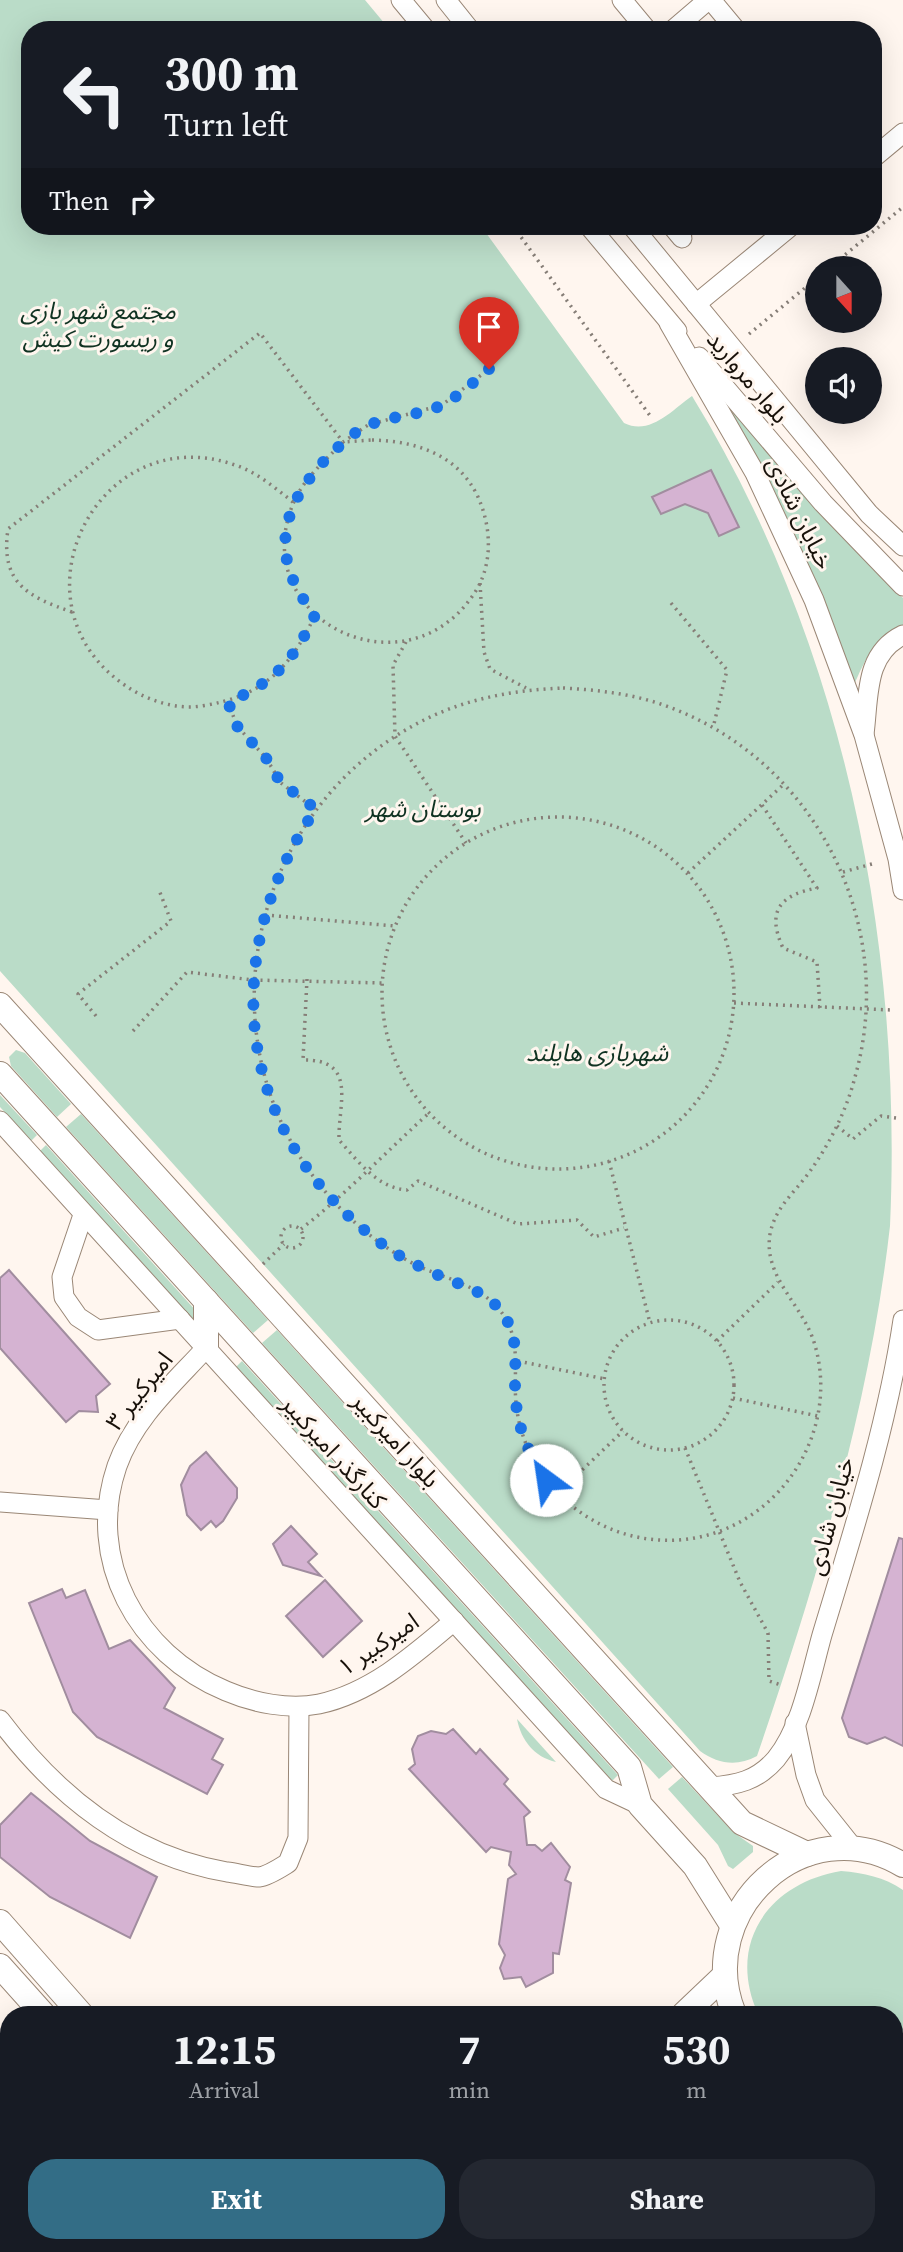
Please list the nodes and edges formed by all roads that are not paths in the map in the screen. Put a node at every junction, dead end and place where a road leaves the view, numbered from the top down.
1 (401, 0) edge
2 (446, 0) edge
3 (622, 0) edge
4 (709, 0) edge
5 (418, 21) edge
6 (463, 21) edge
7 (640, 21) edge
8 (684, 21) edge
9 (728, 21) edge
10 (903, 133) edge
11 (882, 150) edge
12 (596, 235) edge
13 (639, 235) edge
14 (780, 235) edge
15 (696, 303) junction
16 (669, 323) junction
17 (903, 546) edge
18 (903, 586) edge
19 (903, 635) edge
20 (864, 735) junction
21 (903, 890) edge
22 (5, 1020) edge
23 (0, 1074) edge
24 (0, 1121) edge
25 (83, 1215) junction
26 (206, 1301) junction
27 (180, 1320) junction
28 (903, 1323) edge
29 (206, 1348) junction
30 (0, 1502) edge
31 (108, 1510) junction
32 (453, 1621) junction
33 (170, 1658) joint
34 (299, 1707) junction
35 (0, 1720) edge
36 (795, 1723) junction
37 (710, 1787) junction
38 (640, 1805) junction
39 (854, 1849) junction
40 (807, 1854) junction
41 (903, 1865) edge
42 (0, 1922) edge
43 (732, 1926) junction
44 (0, 1966) edge
45 (724, 1976) junction
46 (36, 2006) edge
47 (74, 2006) edge
48 (692, 2006) edge
49 (732, 2006) edge

1 - 5 street
2 - 6 street
3 - 7 street
4 - 8 street
4 - 9 street
10 - 11 street
12 - 16 street, بلوار مروارید
13 - 15 street, بلوار مروارید
14 - 15 street
15 - 17 street, بلوار مروارید
16 - 18 street, بلوار مروارید
16 - 20 street, خیابان شادی
19 - 20 street, خیابان شادی
20 - 21 street, خیابان شادی
22 - 37 main road, بلوار امیرکبیر
23 - 26 main road, بلوار امیرکبیر
24 - 25 street, کنارگذر امیرکبیر
25 - 27 street, کنارگذر امیرکبیر
25 - 27 street
26 - 29 main road
26 - 38 main road, بلوار امیرکبیر
27 - 29 street, کنارگذر امیرکبیر
28 - 36 street, خیابان شادی
29 - 31 street, امیرکبیر ۳
29 - 32 street, کنارگذر امیرکبیر
30 - 31 street
31 - 33 street, امیرکبیر ۳
32 - 34 street, امیرکبیر ۱
32 - 38 street, کنارگذر امیرکبیر
33 - 34 street, امیرکبیر ۱
34 - 35 street
36 - 37 street, خیابان شادی
36 - 39 street, خیابان شادی
37 - 40 main road, بلوار امیرکبیر
38 - 43 main road, بلوار امیرکبیر
39 - 40 main road
39 - 41 main road
40 - 43 main road
42 - 47 main road
43 - 45 main road
44 - 46 main road
45 - 48 main road
45 - 49 main road

